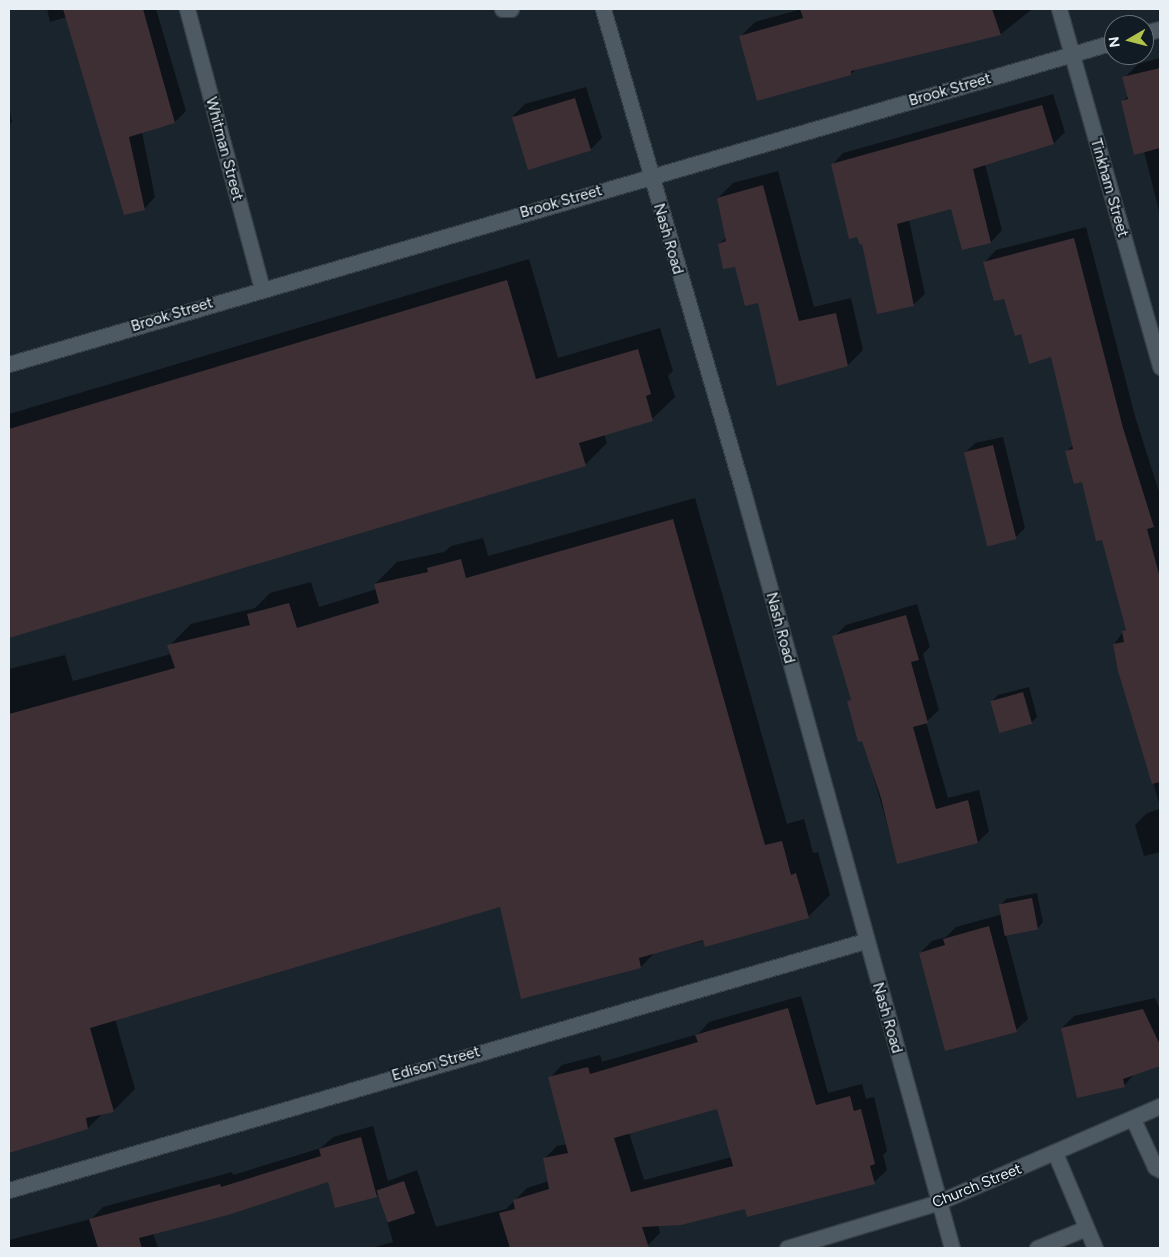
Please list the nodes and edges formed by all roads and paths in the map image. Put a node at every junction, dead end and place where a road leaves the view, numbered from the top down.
1 (187, 9) edge
2 (603, 9) edge
3 (1059, 9) edge
4 (1104, 45) edge
5 (1072, 55) junction
6 (650, 176) junction
7 (262, 289) junction
8 (9, 364) edge
9 (1160, 367) edge
10 (865, 941) junction
11 (1160, 1106) edge
12 (1133, 1119) junction
13 (1055, 1153) junction
14 (1160, 1170) edge
15 (9, 1190) edge
16 (939, 1202) junction
17 (1086, 1228) junction
18 (787, 1248) edge
19 (952, 1248) edge
20 (1037, 1248) edge
21 (1095, 1248) edge

1 - 7 street, Whitman Street
2 - 6 street, Nash Road
3 - 5 street, Tinkham Street
4 - 5 street, Brook Street
5 - 6 street, Brook Street
5 - 9 street, Tinkham Street
6 - 7 street, Brook Street
6 - 10 street, Nash Road
7 - 8 street, Brook Street
10 - 15 street, Edison Street
10 - 16 street, Nash Road
11 - 12 street, Church Street
12 - 13 street, Church Street
12 - 14 street
13 - 16 street, Church Street
13 - 17 street
16 - 18 street, Church Street
16 - 19 street, Nash Road
17 - 20 street
17 - 21 street

